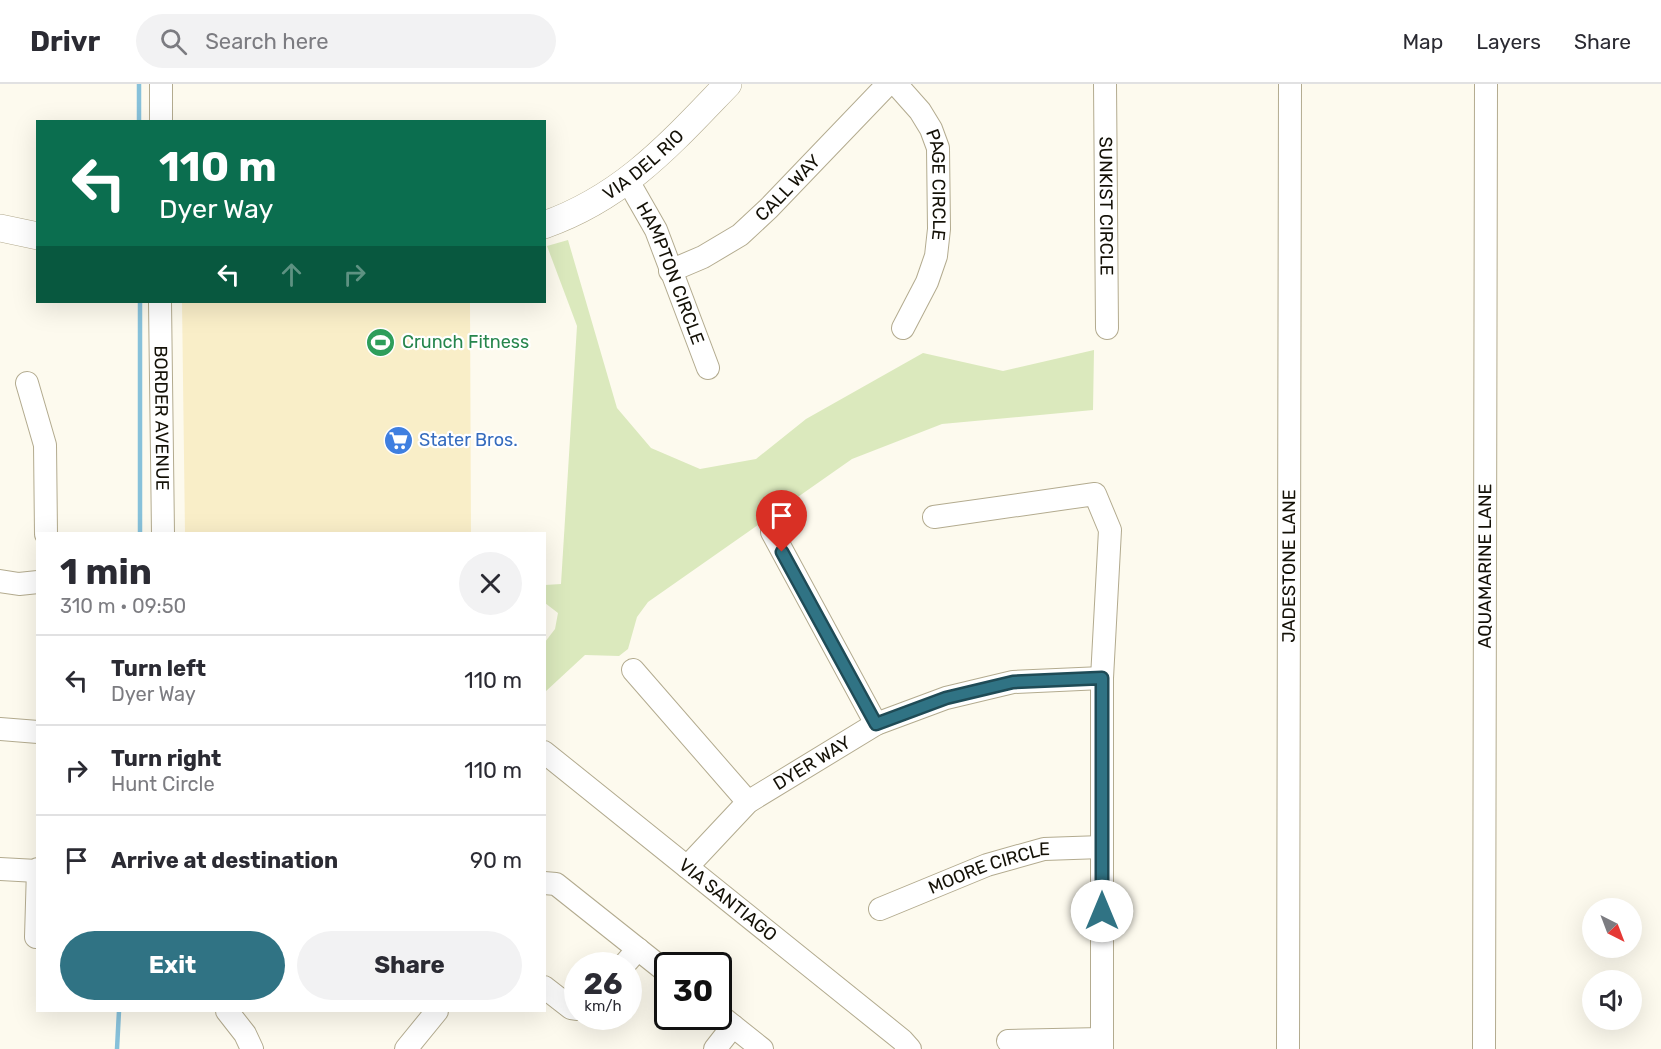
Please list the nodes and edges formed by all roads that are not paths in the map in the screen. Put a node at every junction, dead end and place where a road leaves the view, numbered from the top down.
1 (161, 84) edge
2 (728, 84) edge
3 (888, 84) edge
4 (896, 84) edge
5 (1105, 84) edge
6 (1290, 84) edge
7 (1486, 84) edge
8 (161, 120) edge
9 (628, 181) junction
10 (546, 224) edge
11 (0, 228) edge
12 (36, 236) edge
13 (670, 271) junction
14 (160, 303) edge
15 (903, 328) dead end
16 (1107, 328) dead end
17 (708, 368) dead end
18 (27, 383) dead end
19 (934, 517) dead end
20 (46, 532) edge
21 (163, 532) edge
22 (772, 532) dead end
23 (0, 581) edge
24 (36, 582) edge
25 (633, 670) dead end
26 (1102, 678) junction
27 (876, 724) junction
28 (0, 729) edge
29 (36, 732) edge
30 (546, 754) edge
31 (748, 802) junction
32 (1102, 847) junction
33 (687, 867) junction
34 (0, 869) edge
35 (36, 870) edge
36 (546, 883) edge
37 (880, 909) dead end
38 (624, 952) edge
39 (546, 989) edge
40 (564, 1003) edge
41 (228, 1012) edge
42 (436, 1012) edge
43 (732, 1025) edge
44 (722, 1030) edge
45 (1008, 1041) dead end
46 (1102, 1044) edge
47 (252, 1049) edge
48 (393, 1049) edge
49 (400, 1049) edge
50 (406, 1049) edge
51 (715, 1049) edge
52 (762, 1049) edge
53 (910, 1049) edge
54 (1288, 1049) edge
55 (1484, 1049) edge

1 - 8 street
2 - 9 main road, VIA DEL RIO
3 - 13 street, CALL WAY
4 - 15 street, PAGE CIRCLE
5 - 16 street, SUNKIST CIRCLE
6 - 54 street, JADESTONE LANE
7 - 55 street, AQUAMARINE LANE
9 - 10 main road, VIA DEL RIO
9 - 13 street, HAMPTON CIRCLE
11 - 12 main road
13 - 17 street, HAMPTON CIRCLE
14 - 21 street, BORDER AVENUE
18 - 20 street
19 - 26 street
22 - 27 street
23 - 24 street
25 - 31 street
26 - 27 street, DYER WAY
26 - 32 street
27 - 31 street, DYER WAY
28 - 29 street
30 - 33 street, VIA SANTIAGO
31 - 33 street, DYER WAY
32 - 37 street, MOORE CIRCLE
32 - 46 street
33 - 53 street, VIA SANTIAGO
34 - 35 street
36 - 38 street
39 - 40 street
41 - 47 street
42 - 50 street
43 - 52 street
44 - 51 street
45 - 46 street
48 - 49 street

